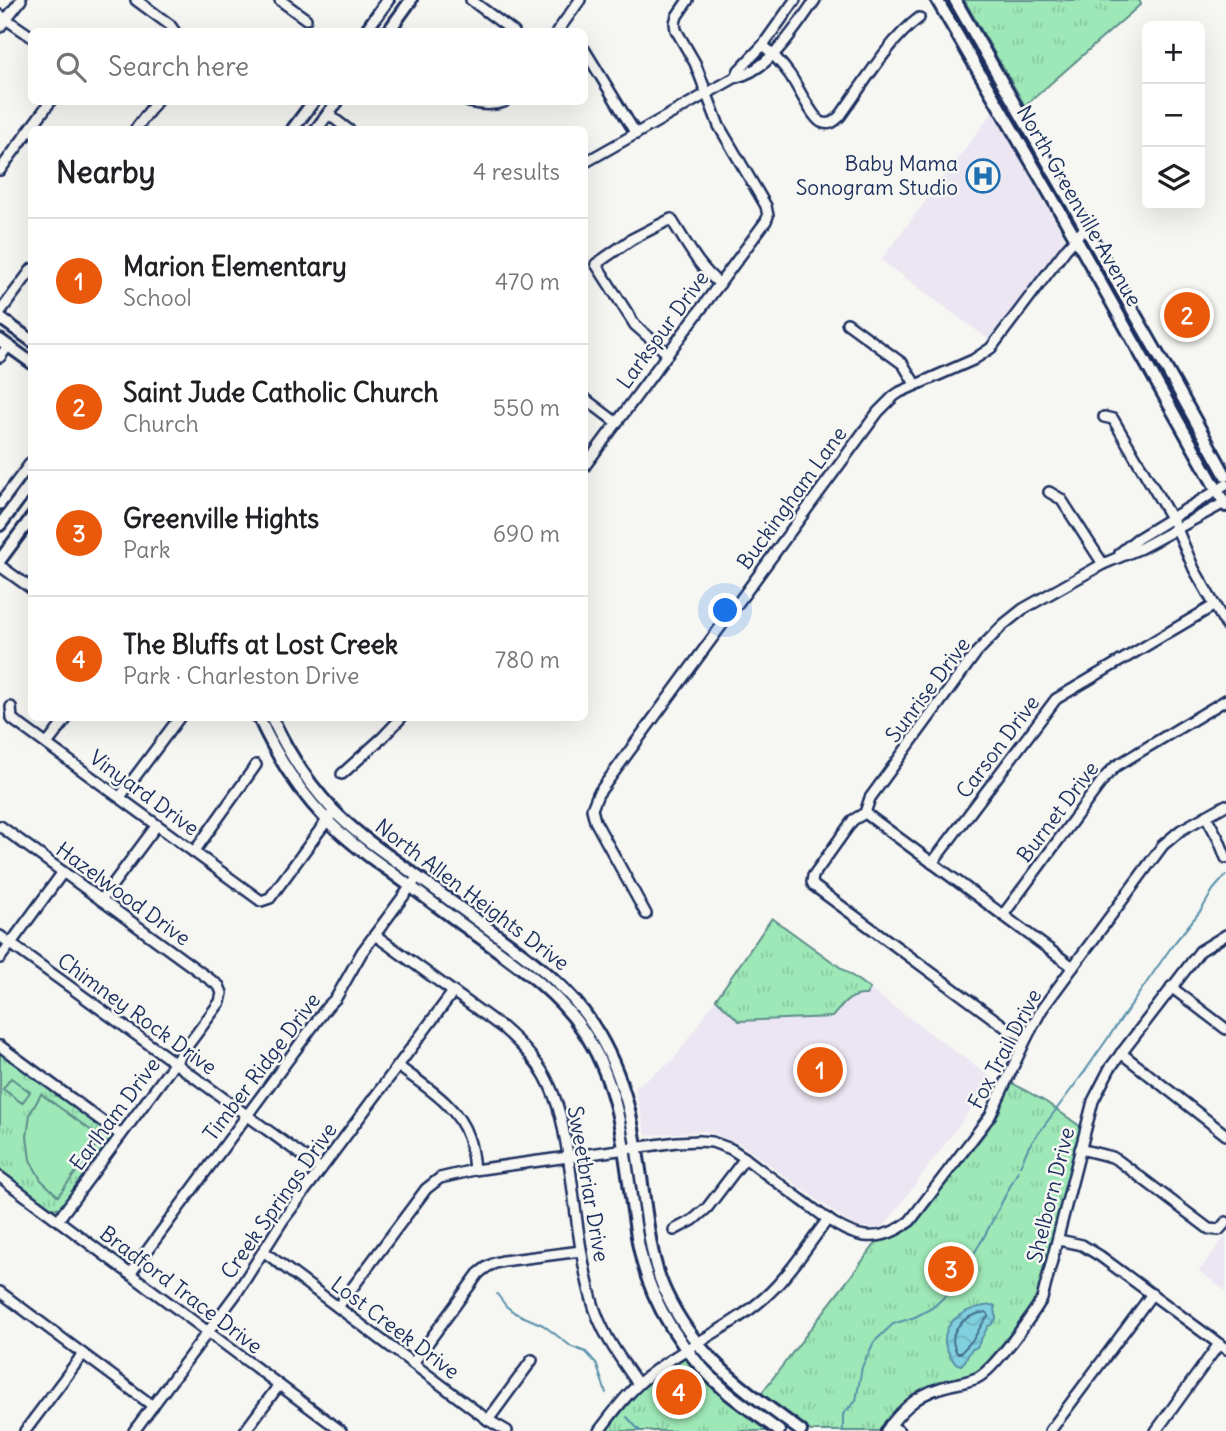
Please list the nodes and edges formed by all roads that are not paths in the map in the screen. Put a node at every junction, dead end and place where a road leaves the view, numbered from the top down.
1 (22, 0) edge
2 (136, 0) edge
3 (280, 0) edge
4 (388, 0) edge
5 (411, 0) edge
6 (471, 0) edge
7 (580, 0) edge
8 (688, 0) edge
9 (795, 0) edge
10 (815, 0) edge
11 (937, 0) edge
12 (955, 0) edge
13 (919, 18) dead end
14 (306, 19) dead end
15 (2, 20) edge
16 (172, 28) edge
17 (368, 28) edge
18 (391, 28) edge
19 (509, 28) edge
20 (561, 28) edge
21 (28, 35) edge
22 (763, 46) junction
23 (774, 55) junction
24 (588, 56) edge
25 (736, 77) junction
26 (707, 94) junction
27 (48, 105) edge
28 (154, 105) edge
29 (311, 105) edge
30 (317, 105) edge
31 (335, 105) edge
32 (328, 114) junction
33 (32, 126) edge
34 (138, 126) edge
35 (295, 126) edge
36 (319, 126) edge
37 (344, 126) edge
38 (28, 132) edge
39 (636, 134) junction
40 (588, 161) edge
41 (0, 170) edge
42 (1084, 228) junction
43 (1076, 239) junction
44 (28, 275) edge
45 (720, 284) junction
46 (0, 312) edge
47 (0, 318) edge
48 (848, 323) dead end
49 (28, 338) edge
50 (4, 343) edge
51 (668, 354) junction
52 (0, 357) edge
53 (28, 360) edge
54 (915, 384) junction
55 (1175, 384) junction
56 (1163, 392) junction
57 (588, 401) edge
58 (1104, 417) dead end
59 (617, 423) junction
60 (588, 462) edge
61 (28, 466) edge
62 (1226, 476) edge
63 (28, 487) edge
64 (1222, 488) edge
65 (1049, 492) dead end
66 (1225, 504) edge
67 (0, 505) edge
68 (1171, 518) junction
69 (28, 522) edge
70 (0, 525) edge
71 (1177, 529) junction
72 (1113, 559) junction
73 (0, 560) edge
74 (1103, 564) junction
75 (0, 566) edge
76 (28, 586) edge
77 (1215, 606) junction
78 (1226, 625) edge
79 (1226, 700) edge
80 (10, 707) dead end
81 (65, 721) edge
82 (176, 721) edge
83 (261, 721) edge
84 (273, 721) edge
85 (398, 721) edge
86 (47, 744) junction
87 (256, 765) dead end
88 (342, 774) dead end
89 (120, 797) junction
90 (1226, 804) edge
91 (865, 813) junction
92 (331, 816) junction
93 (1206, 816) junction
94 (157, 825) junction
95 (0, 826) edge
96 (194, 852) junction
97 (1226, 857) edge
98 (932, 863) junction
99 (63, 872) junction
100 (417, 877) junction
101 (410, 887) junction
102 (101, 900) junction
103 (646, 914) dead end
104 (1003, 915) junction
105 (375, 934) junction
106 (1226, 935) edge
107 (0, 936) edge
108 (10, 943) junction
109 (0, 958) edge
110 (1073, 967) junction
111 (1171, 987) junction
112 (453, 992) junction
113 (222, 993) joint
114 (1226, 1029) edge
115 (1027, 1037) junction
116 (0, 1046) edge
117 (1121, 1053) junction
118 (174, 1063) junction
119 (398, 1066) junction
120 (247, 1116) junction
121 (121, 1135) junction
122 (1226, 1135) edge
123 (631, 1148) junction
124 (1080, 1150) junction
125 (568, 1157) junction
126 (745, 1158) junction
127 (321, 1169) junction
128 (474, 1170) junction
129 (0, 1177) edge
130 (828, 1219) junction
131 (58, 1220) junction
132 (1226, 1222) edge
133 (674, 1230) dead end
134 (1059, 1240) junction
135 (264, 1251) junction
136 (581, 1251) junction
137 (130, 1274) junction
138 (0, 1292) edge
139 (1152, 1294) junction
140 (338, 1307) junction
141 (208, 1332) junction
142 (697, 1343) junction
143 (1223, 1347) edge
144 (686, 1349) junction
145 (83, 1354) junction
146 (532, 1360) dead end
147 (413, 1363) junction
148 (638, 1384) junction
149 (279, 1385) junction
150 (153, 1406) junction
151 (488, 1419) junction
152 (888, 1428) edge
153 (25, 1431) edge
154 (134, 1431) edge
155 (245, 1431) edge
156 (341, 1431) edge
157 (507, 1431) edge
158 (599, 1431) edge
159 (779, 1431) edge
160 (801, 1431) edge
161 (899, 1431) edge
162 (1050, 1431) edge
163 (1156, 1431) edge

1 - 15 street
2 - 16 street
3 - 14 street
4 - 17 main road
5 - 18 main road
6 - 19 street
7 - 20 street
8 - 26 street
9 - 22 street
10 - 23 street
11 - 43 main road, North Greenville Avenue
12 - 42 main road, North Greenville Avenue
13 - 23 street
15 - 21 street
22 - 23 street
22 - 25 street
23 - 25 street
24 - 39 street
25 - 26 street
26 - 39 street
26 - 45 street, Larkspur Drive
27 - 33 street
28 - 34 street
29 - 35 main road
30 - 32 main road
31 - 32 main road
32 - 36 main road
32 - 37 street
38 - 41 street
39 - 40 street
42 - 43 street, Buckingham Lane
42 - 55 main road, North Greenville Avenue
43 - 54 street, Buckingham Lane
43 - 56 main road, North Greenville Avenue
44 - 46 street
45 - 51 street, Larkspur Drive
45 - 51 street
47 - 49 main road
48 - 54 street
50 - 52 street
50 - 53 main road
51 - 59 street, Larkspur Drive
54 - 103 street, Buckingham Lane
55 - 56 main road
55 - 62 main road, North Greenville Avenue
56 - 64 main road, North Greenville Avenue
57 - 59 street
58 - 68 street
59 - 60 street, Larkspur Drive
61 - 67 street
63 - 70 main road
64 - 66 main road, North Greenville Avenue
64 - 68 street, Sunrise Drive
65 - 74 street
66 - 71 street, Sunrise Drive
68 - 71 street
68 - 72 street, Sunrise Drive
69 - 73 main road
71 - 72 street, Sunrise Drive
71 - 77 street
72 - 74 street, Sunrise Drive
74 - 91 street, Sunrise Drive
75 - 76 street
77 - 78 street
77 - 98 street, Carson Drive
79 - 104 street, Burnet Drive
80 - 86 street, Vinyard Drive
81 - 86 street
82 - 89 street
83 - 92 main road, North Allen Heights Drive
84 - 92 main road, North Allen Heights Drive
85 - 88 street
86 - 89 street, Vinyard Drive
87 - 96 street
89 - 94 street, Vinyard Drive
90 - 93 street, Fox Trail Drive
91 - 98 street
91 - 115 street, Sunrise Drive
92 - 96 street, Vinyard Drive
92 - 100 main road, North Allen Heights Drive
92 - 101 main road, North Allen Heights Drive
93 - 97 street
93 - 110 street, Fox Trail Drive
94 - 96 street, Vinyard Drive
94 - 102 street
95 - 99 street, Hazelwood Drive
98 - 104 street
99 - 102 street, Hazelwood Drive
99 - 108 street
100 - 101 street, Timber Ridge Drive
100 - 123 main road, North Allen Heights Drive
101 - 105 street, Timber Ridge Drive
101 - 123 main road, North Allen Heights Drive
102 - 113 street, Hazelwood Drive
104 - 110 street
105 - 112 street, Sweetbriar Drive
105 - 120 street, Timber Ridge Drive
106 - 111 street, Shelborn Drive
107 - 108 street, Chimney Rock Drive
108 - 109 street
108 - 118 street, Chimney Rock Drive
110 - 115 street, Fox Trail Drive
111 - 114 street
111 - 117 street, Shelborn Drive
112 - 119 street, Creek Springs Drive
112 - 125 street, Sweetbriar Drive
113 - 118 street, Earlham Drive
115 - 130 street, Fox Trail Drive
116 - 121 street
117 - 122 street
117 - 124 street, Shelborn Drive
118 - 120 street, Chimney Rock Drive
118 - 121 street, Earlham Drive
119 - 127 street, Creek Springs Drive
119 - 128 street
120 - 127 street, Chimney Rock Drive
120 - 137 street, Timber Ridge Drive
121 - 131 street, Earlham Drive
123 - 125 street, Fox Trail Drive
123 - 126 street, Fox Trail Drive
123 - 142 main road, North Allen Heights Drive
123 - 144 main road, North Allen Heights Drive
124 - 132 street
124 - 134 street, Shelborn Drive
125 - 128 street, Fox Trail Drive
125 - 136 street, Sweetbriar Drive
126 - 130 street, Fox Trail Drive
126 - 133 street
127 - 135 street, Creek Springs Drive
128 - 140 street, Fox Trail Drive
129 - 131 street, Bradford Trace Drive
130 - 142 street
131 - 137 street, Bradford Trace Drive
134 - 139 street
134 - 152 street, Shelborn Drive
135 - 140 street, Lost Creek Drive
135 - 141 street, Creek Springs Drive
136 - 147 street
136 - 148 street, Sweetbriar Drive
137 - 141 street, Bradford Trace Drive
138 - 145 street
139 - 143 street
139 - 162 street
140 - 147 street, Lost Creek Drive
141 - 149 street, Bradford Trace Drive
141 - 150 street, Creek Springs Drive
142 - 144 street
142 - 160 main road, North Allen Heights Drive
143 - 163 street
144 - 148 street
144 - 159 main road, North Allen Heights Drive
145 - 150 street
145 - 153 street
146 - 151 street
147 - 151 street, Lost Creek Drive
148 - 158 street
149 - 155 street
149 - 156 street, Bradford Trace Drive
150 - 154 street, Creek Springs Drive
151 - 157 street, Lost Creek Drive
152 - 161 street

